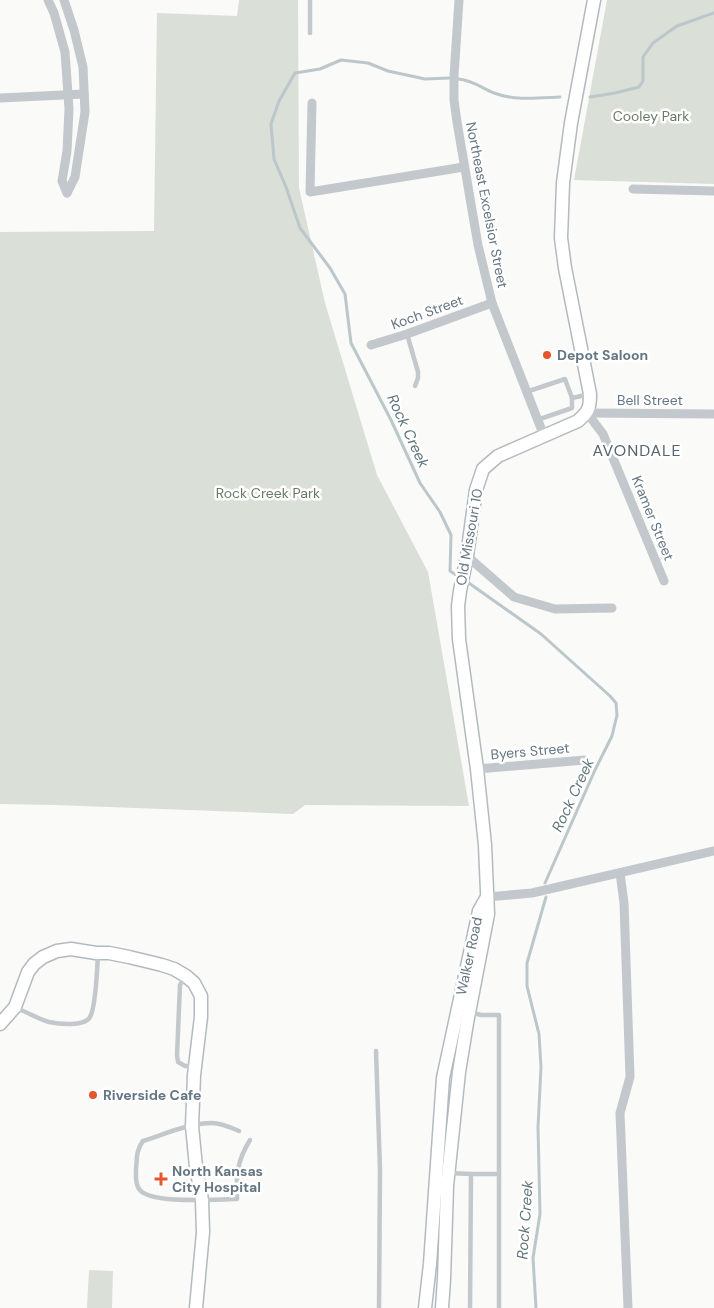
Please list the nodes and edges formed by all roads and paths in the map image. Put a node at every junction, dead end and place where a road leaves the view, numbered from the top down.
1 (48, 0) edge
2 (64, 0) edge
3 (310, 0) edge
4 (459, 0) edge
5 (594, 0) edge
6 (310, 33) dead end
7 (84, 94) junction
8 (68, 95) junction
9 (0, 98) edge
10 (312, 103) dead end
11 (464, 167) junction
12 (633, 189) dead end
13 (714, 191) edge
14 (492, 303) junction
15 (407, 334) junction
16 (371, 345) dead end
17 (416, 386) dead end
18 (526, 392) junction
19 (590, 394) junction
20 (572, 398) junction
21 (572, 408) junction
22 (714, 414) edge
23 (582, 417) junction
24 (537, 420) junction
25 (544, 436) junction
26 (466, 561) junction
27 (664, 581) dead end
28 (612, 608) dead end
29 (585, 760) dead end
30 (477, 769) junction
31 (714, 851) edge
32 (620, 873) junction
33 (487, 897) junction
34 (98, 953) junction
35 (186, 976) junction
36 (15, 1007) junction
37 (463, 1010) junction
38 (0, 1024) edge
39 (376, 1051) dead end
40 (195, 1066) junction
41 (192, 1126) junction
42 (238, 1131) dead end
43 (250, 1140) dead end
44 (442, 1172) junction
45 (471, 1174) junction
46 (499, 1174) junction
47 (202, 1200) junction
48 (196, 1308) edge
49 (379, 1308) edge
50 (425, 1308) edge
51 (442, 1308) edge
52 (470, 1308) edge
53 (499, 1308) edge
54 (628, 1308) edge

1 - 8 street
2 - 7 street
3 - 6 lane
4 - 11 street, Northeast Excelsior Street
5 - 19 street
7 - 8 street
7 - 8 street
8 - 9 street
10 - 11 street
11 - 14 street, Northeast Excelsior Street
12 - 13 street
14 - 15 street, Koch Street
14 - 18 street, Northeast Excelsior Street
15 - 16 street, Koch Street
15 - 17 lane
18 - 20 lane
18 - 24 street, Northeast Excelsior Street
19 - 20 lane
19 - 23 street
20 - 21 lane
21 - 23 lane
21 - 24 lane
22 - 23 street, Bell Street
23 - 25 street, Old Missouri 10
23 - 27 street, Kramer Street
24 - 25 street, Northeast Excelsior Street
25 - 26 street, Old Missouri 10
26 - 28 street
26 - 30 street, Old Missouri 10
29 - 30 street, Byers Street
30 - 33 street, Old Missouri 10
31 - 32 street
32 - 33 street
32 - 54 street
33 - 37 street, Walker Road
34 - 35 street
34 - 36 street
34 - 36 lane
35 - 40 street
35 - 40 lane
36 - 38 street
37 - 44 street, Walker Road
37 - 46 lane
39 - 49 lane
40 - 41 street
41 - 42 lane
41 - 47 street
41 - 47 lane
43 - 47 lane
44 - 45 lane
44 - 50 street, Walker Road
44 - 51 street, Walker Road
45 - 46 lane
45 - 52 lane
46 - 53 lane
47 - 48 street

